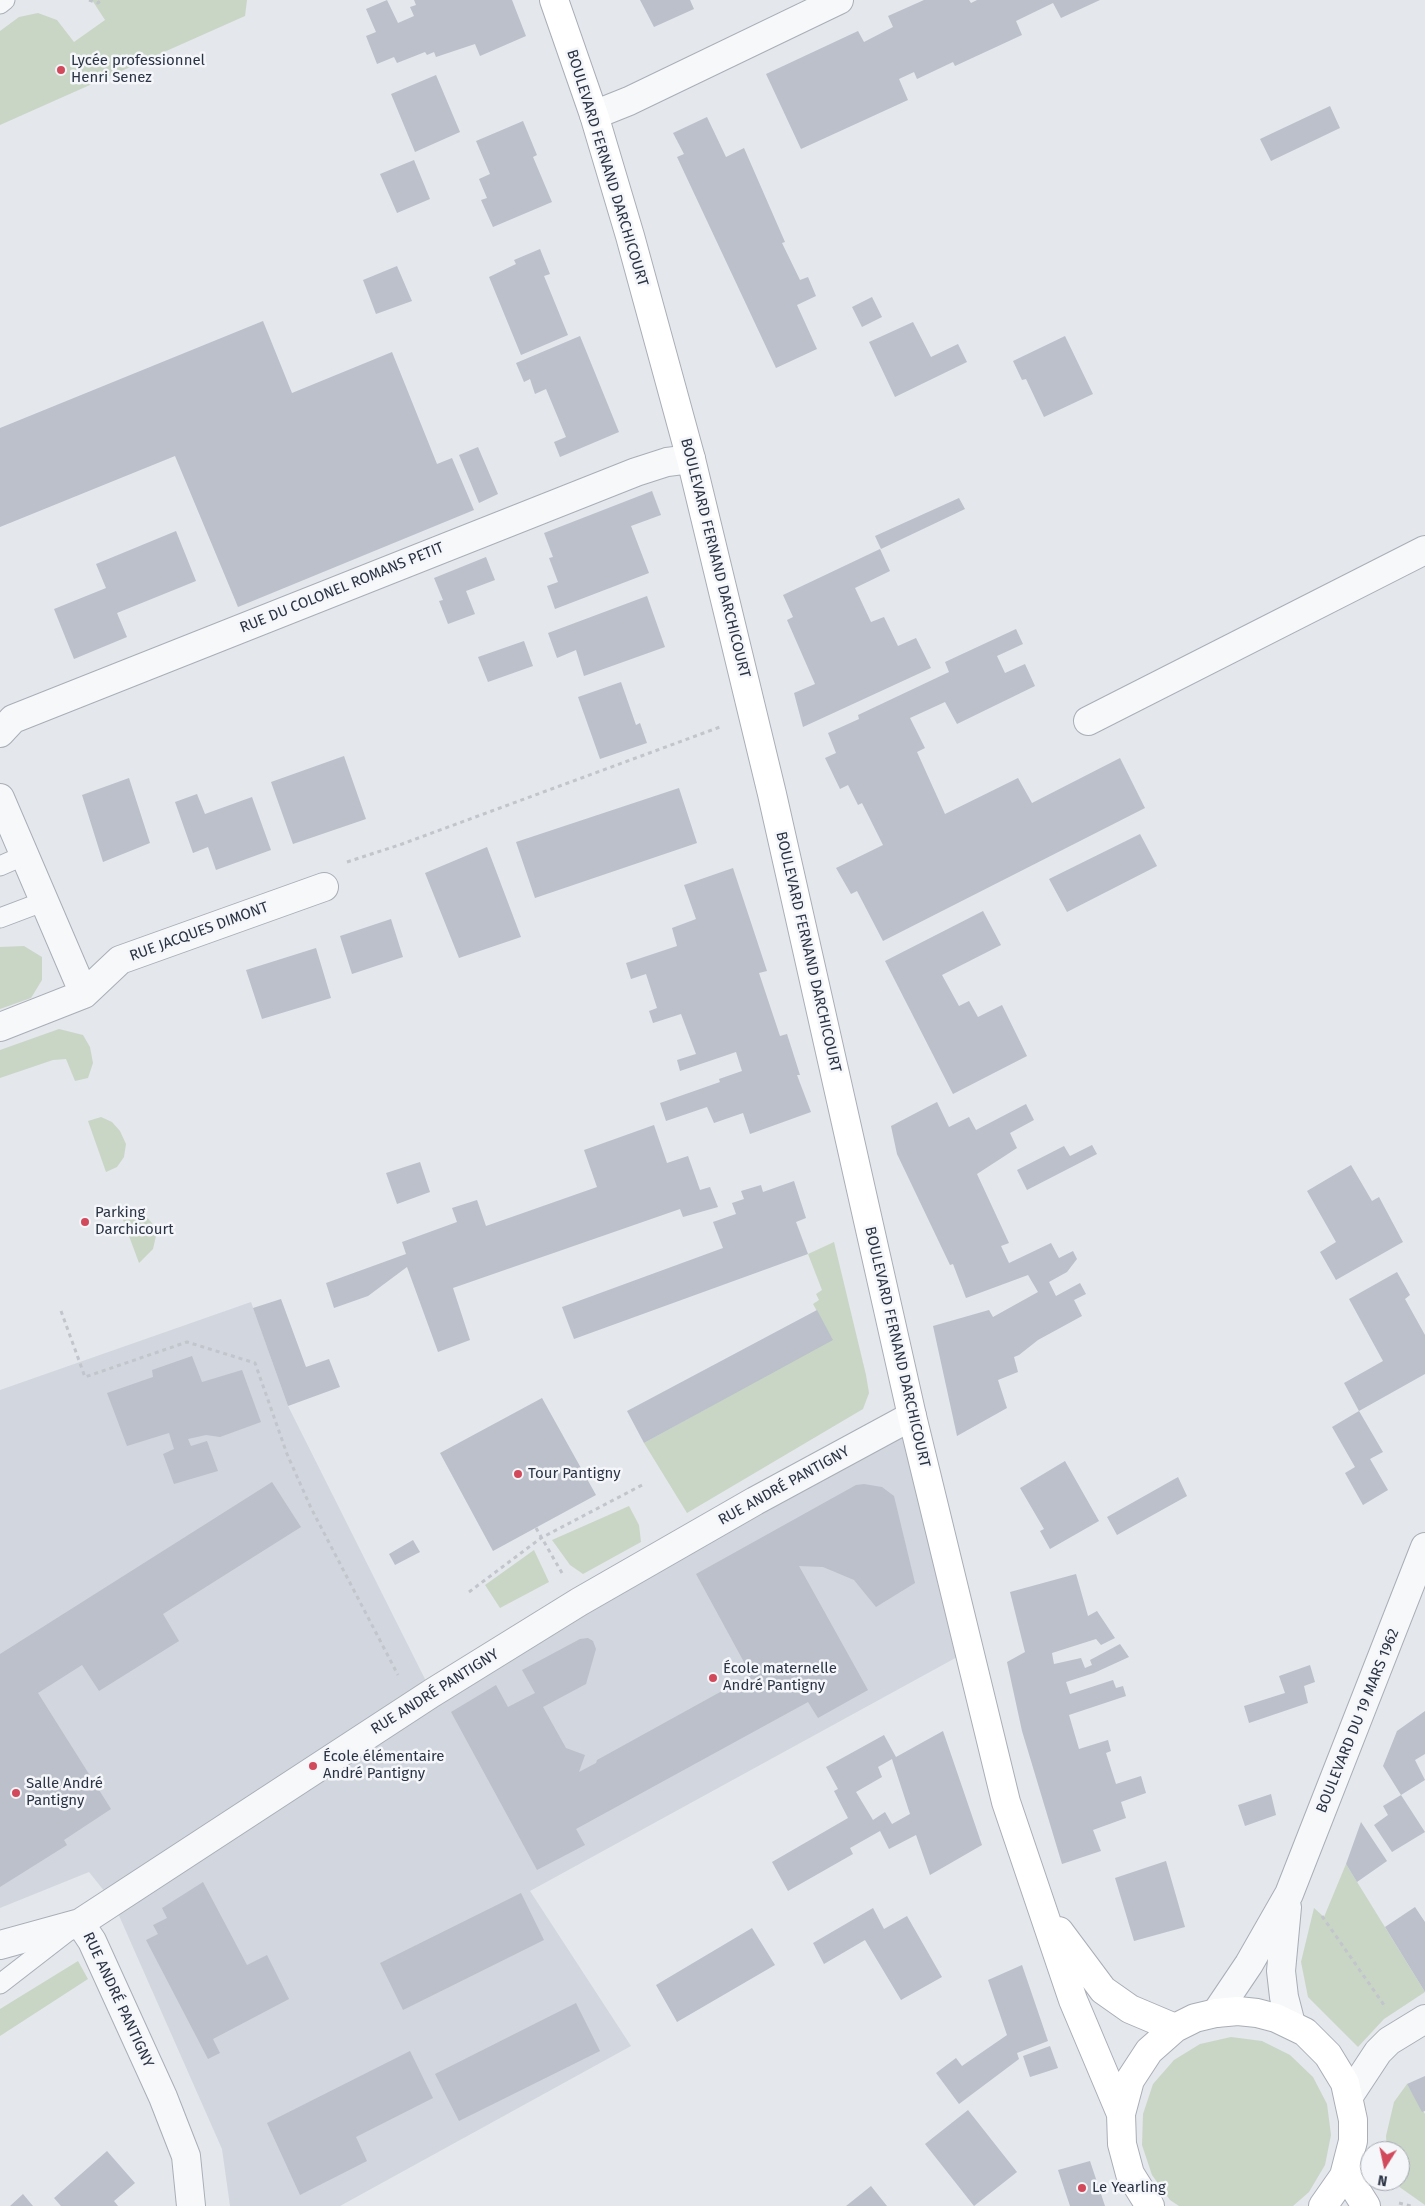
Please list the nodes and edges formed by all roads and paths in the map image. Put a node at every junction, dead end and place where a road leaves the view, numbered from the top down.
1 (5, 0) edge
2 (89, 0) edge
3 (101, 0) edge
4 (554, 0) edge
5 (840, 0) edge
6 (0, 4) edge
7 (594, 115) junction
8 (691, 459) junction
9 (1425, 550) edge
10 (753, 715) junction
11 (1088, 721) dead end
12 (0, 733) edge
13 (1, 805) edge
14 (25, 855) junction
15 (0, 866) edge
16 (324, 887) joint
17 (45, 901) junction
18 (0, 918) edge
19 (84, 994) junction
20 (0, 1027) edge
21 (61, 1311) dead end
22 (912, 1416) junction
23 (644, 1484) dead end
24 (536, 1528) dead end
25 (541, 1538) junction
26 (1425, 1547) edge
27 (469, 1592) dead end
28 (579, 1602) junction
29 (414, 1705) junction
30 (1289, 1894) junction
31 (1044, 1909) junction
32 (80, 1922) junction
33 (0, 1945) edge
34 (0, 1984) edge
35 (1216, 2013) junction
36 (1291, 2024) junction
37 (1414, 2026) edge
38 (1175, 2028) junction
39 (1349, 2096) junction
40 (1121, 2114) junction
41 (1348, 2162) junction
42 (191, 2206) edge
43 (1150, 2206) edge
44 (1323, 2206) edge
45 (1366, 2206) edge

1 - 6 lane
2 - 3 path
4 - 7 main road, BOULEVARD FERNAND DARCHICOURT
5 - 7 street
7 - 8 main road, BOULEVARD FERNAND DARCHICOURT
8 - 10 main road, BOULEVARD FERNAND DARCHICOURT
8 - 12 street, RUE DU COLONEL ROMANS PETIT
9 - 11 street
10 - 16 path
10 - 22 main road, BOULEVARD FERNAND DARCHICOURT
13 - 14 street
14 - 15 lane
14 - 17 street
16 - 19 street, RUE JACQUES DIMONT
17 - 18 lane
17 - 19 street
19 - 20 street
21 - 29 path
22 - 28 street, RUE ANDRÉ PANTIGNY
22 - 31 main road, BOULEVARD FERNAND DARCHICOURT
23 - 25 path
24 - 25 path
25 - 27 path
25 - 28 path
26 - 30 street, BOULEVARD DU 19 MARS 1962
28 - 29 street, RUE ANDRÉ PANTIGNY
29 - 32 street, RUE ANDRÉ PANTIGNY
30 - 35 street, BOULEVARD DU 19 MARS 1962
30 - 36 street, BOULEVARD DU 19 MARS 1962
30 - 37 path
31 - 38 main road, BOULEVARD FERNAND DARCHICOURT
31 - 40 main road, BOULEVARD FERNAND DARCHICOURT
32 - 33 street
32 - 34 lane
32 - 42 street, RUE ANDRÉ PANTIGNY
35 - 36 main road
35 - 38 main road
36 - 39 main road
37 - 39 street
38 - 40 main road
39 - 41 main road
40 - 43 main road
41 - 44 main road
41 - 45 main road

